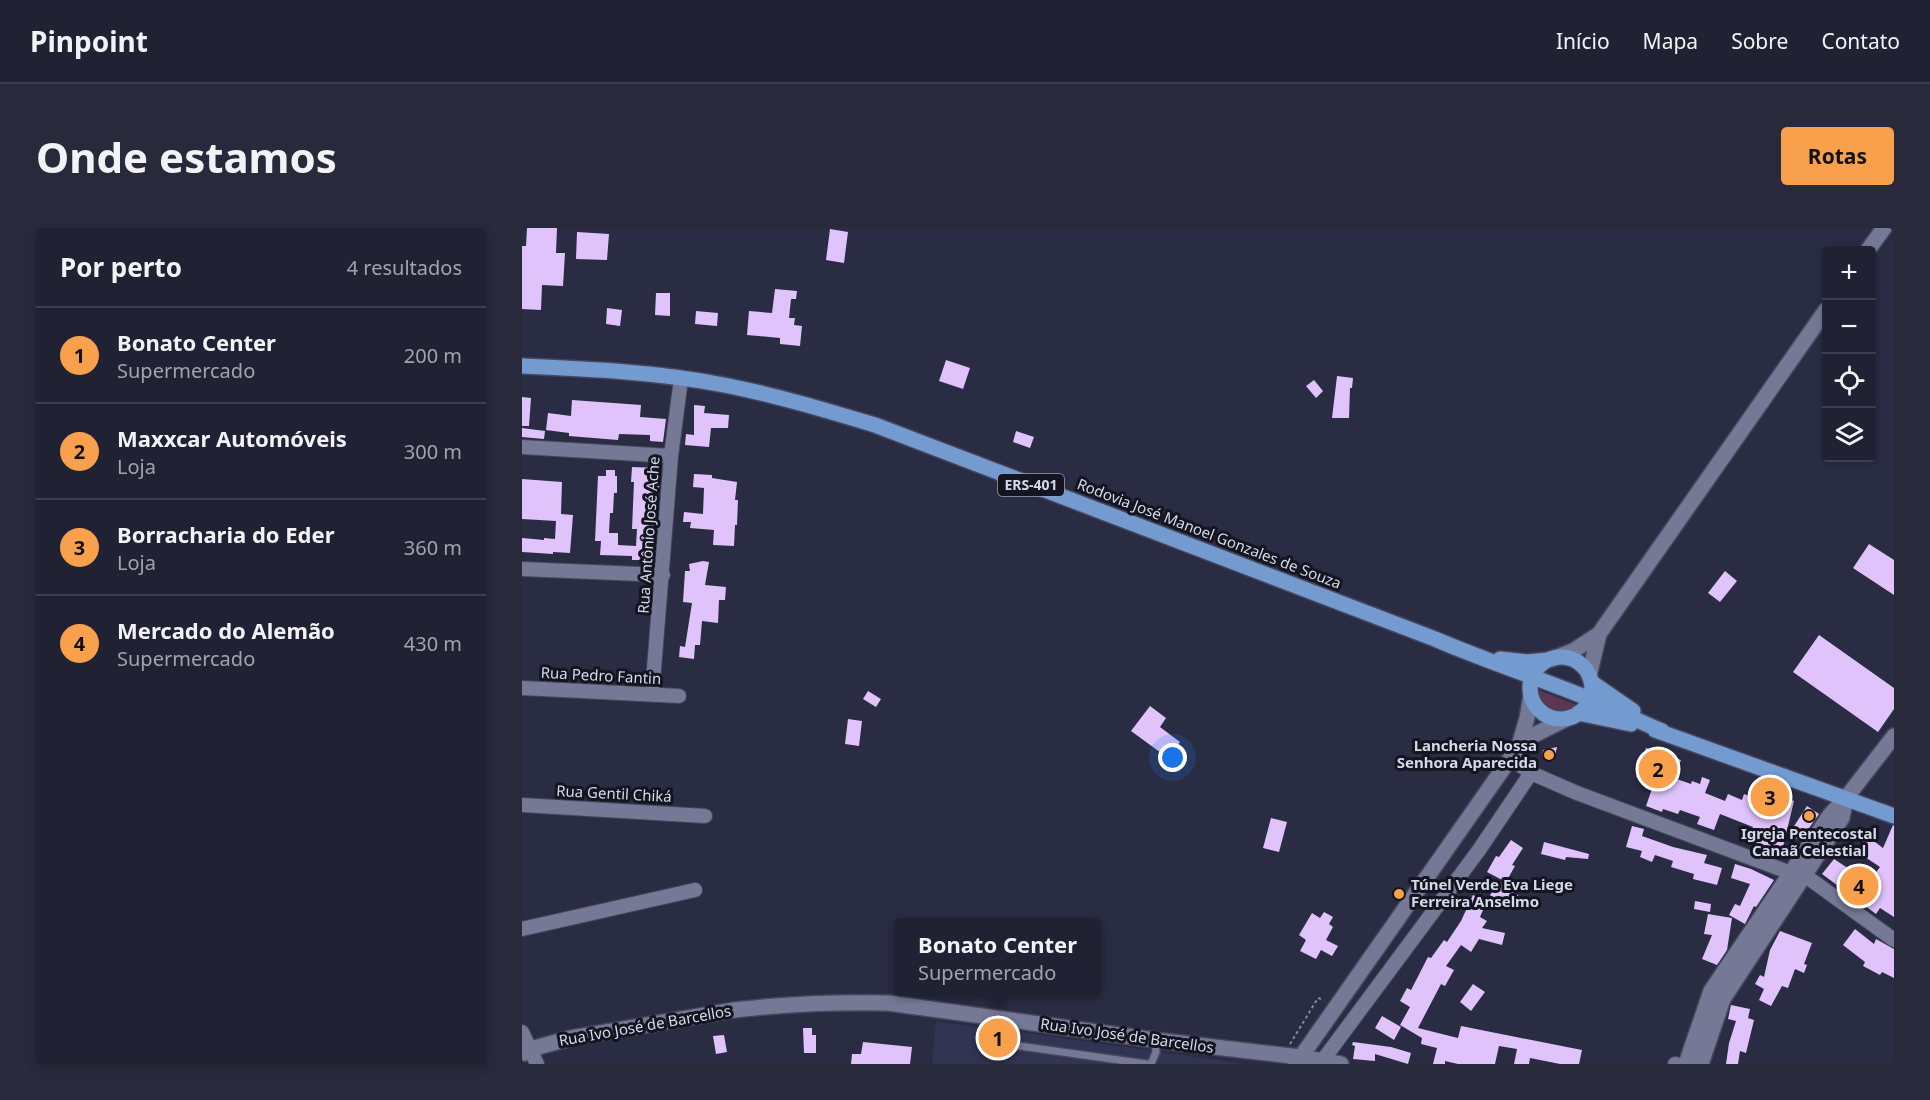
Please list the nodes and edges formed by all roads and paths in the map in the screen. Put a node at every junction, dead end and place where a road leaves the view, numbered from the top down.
1 (1884, 228) edge
2 (1871, 246) edge
3 (1822, 317) edge
4 (522, 366) edge
5 (681, 379) junction
6 (522, 447) edge
7 (671, 456) junction
8 (522, 569) edge
9 (663, 575) junction
10 (1599, 634) junction
11 (1475, 656) junction
12 (1550, 659) junction
13 (1590, 679) junction
14 (522, 688) edge
15 (1531, 688) junction
16 (652, 694) junction
17 (679, 696) dead end
18 (1590, 699) junction
19 (1574, 715) junction
20 (1662, 731) junction
21 (1894, 736) edge
22 (1514, 753) junction
23 (1531, 773) junction
24 (1846, 798) junction
25 (522, 806) edge
26 (705, 816) dead end
27 (1894, 816) edge
28 (1797, 874) junction
29 (695, 890) dead end
30 (522, 929) edge
31 (1894, 940) edge
32 (522, 1032) edge
33 (1155, 1040) junction
34 (1013, 1045) dead end
35 (526, 1051) edge
36 (1253, 1053) junction
37 (1298, 1060) edge
38 (1323, 1060) junction
39 (537, 1064) edge
40 (1149, 1064) edge
41 (1267, 1064) edge
42 (1341, 1064) edge
43 (1686, 1064) edge
44 (1701, 1064) edge

1 - 2 main road
3 - 10 main road
4 - 5 main road, Rodovia José Manoel Gonzales de Souza / ERS-401
5 - 7 street, Rua Antônio José Ache
5 - 11 main road, Rodovia José Manoel Gonzales de Souza / ERS-401
6 - 7 street
7 - 9 street, Rua Antônio José Ache
8 - 9 street
9 - 16 street, Rua Antônio José Ache
10 - 12 main road
10 - 13 main road
11 - 12 main road
11 - 15 main road
12 - 13 main road
12 - 15 main road
13 - 18 main road
13 - 20 main road
14 - 16 street, Rua Pedro Fantin
15 - 18 main road
15 - 19 main road
15 - 22 main road
16 - 17 street, Rua Pedro Fantin
18 - 19 main road
18 - 20 main road
19 - 20 main road
19 - 22 main road
20 - 24 main road
21 - 24 main road
22 - 23 street
22 - 37 main road
23 - 28 street
23 - 38 street
24 - 27 main road
24 - 28 main road
25 - 26 street, Rua Gentil Chiká
28 - 31 street
28 - 43 main road
28 - 44 main road
29 - 30 street
32 - 35 street
33 - 35 main road, Rua Ivo José de Barcellos
33 - 36 main road, Rua Ivo José de Barcellos
33 - 40 lane
34 - 40 lane
35 - 39 street
36 - 37 main road, Rua Ivo José de Barcellos
36 - 41 main road
37 - 38 main road, Rua Ivo José de Barcellos
38 - 42 main road, Rua Ivo José de Barcellos

